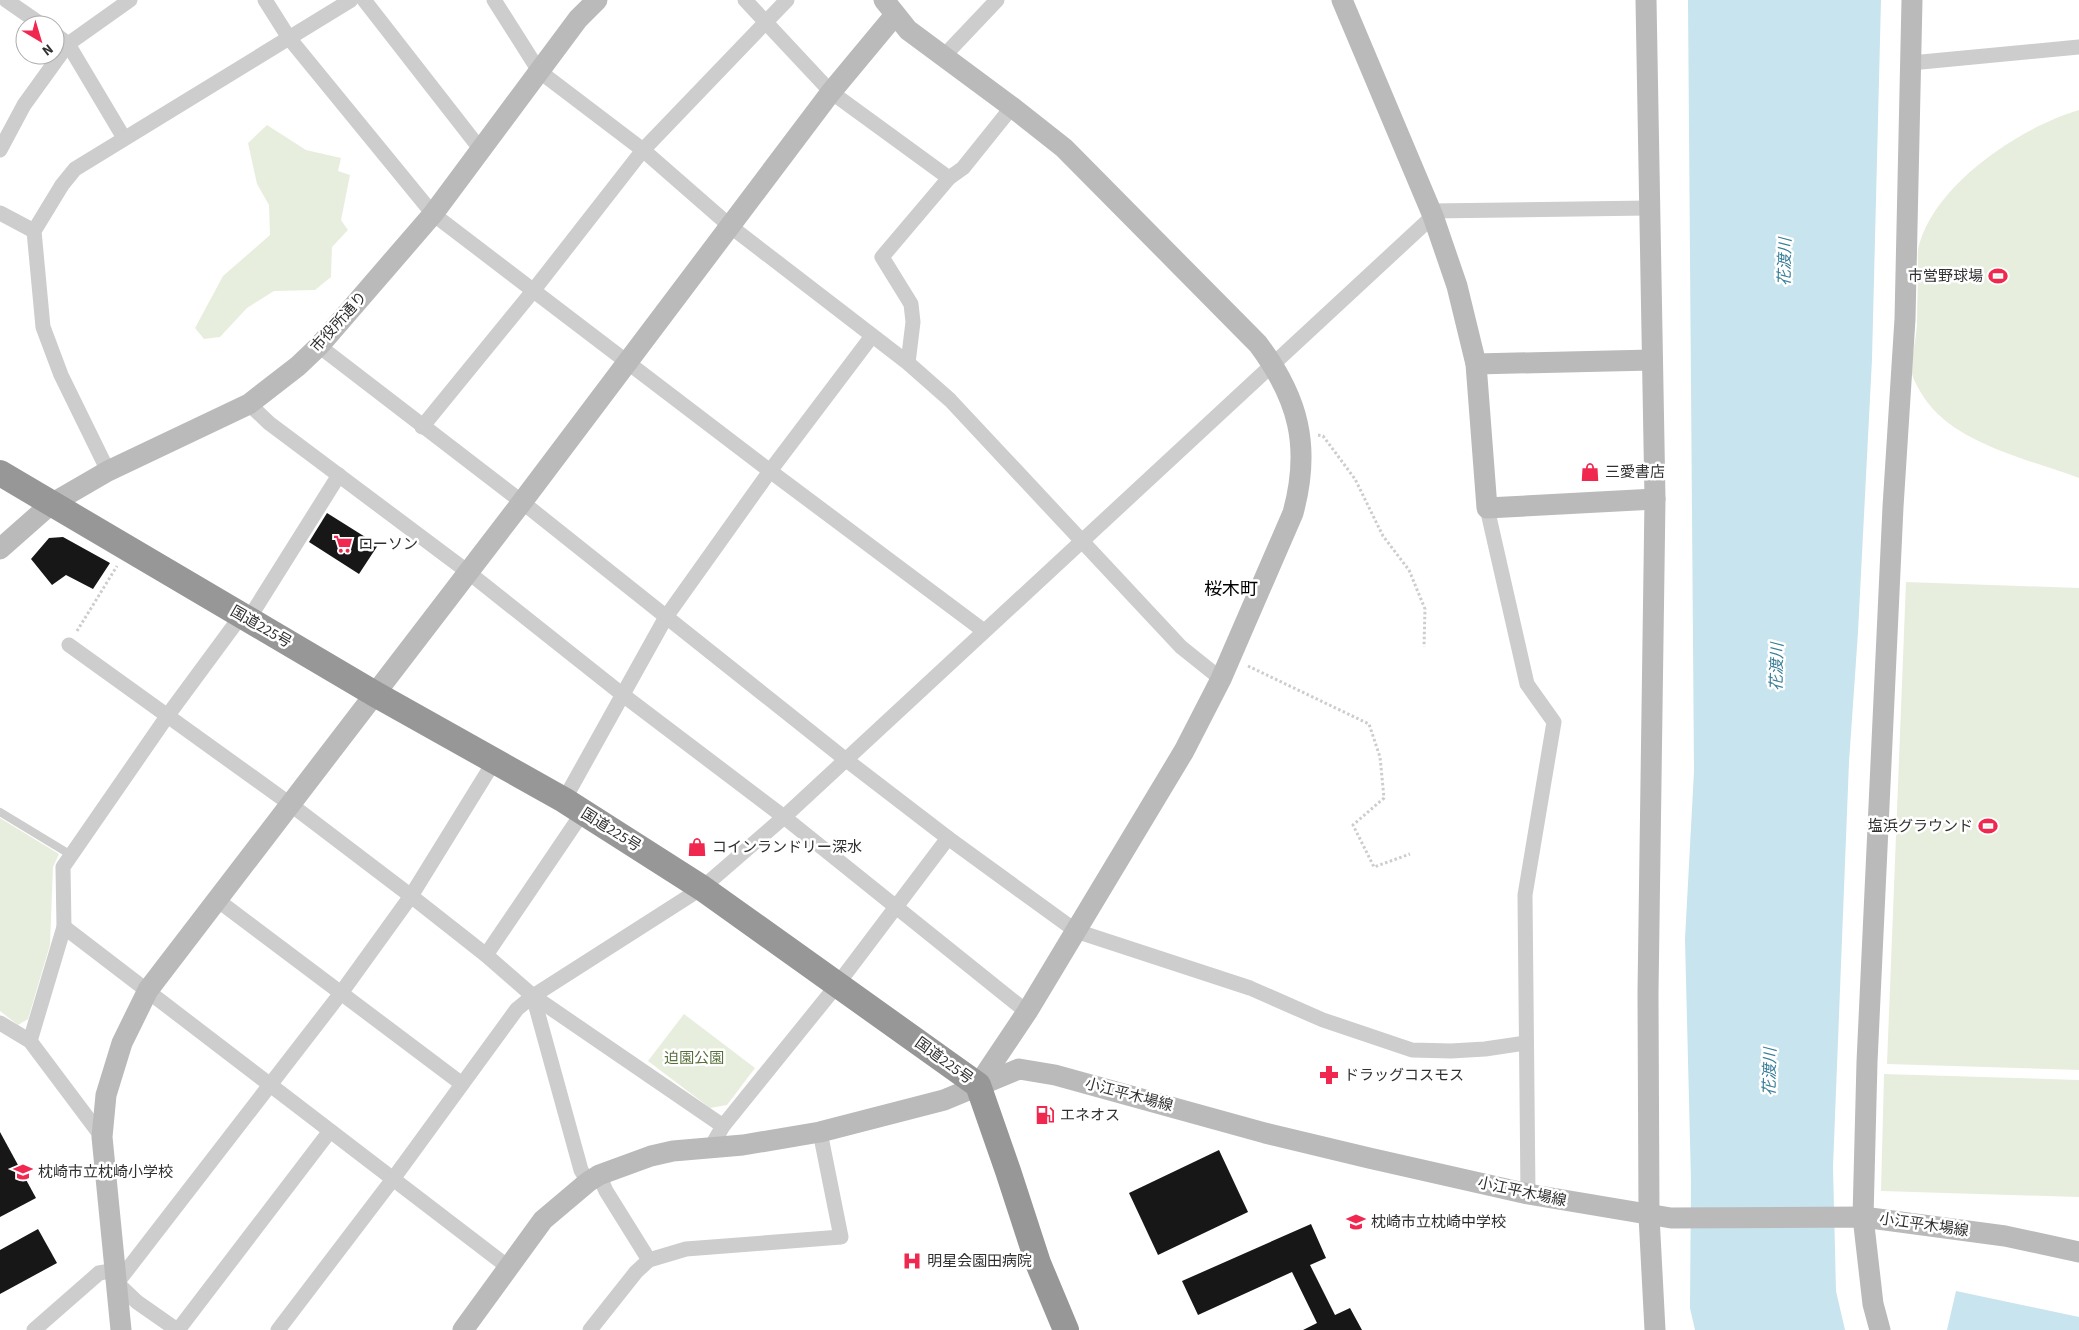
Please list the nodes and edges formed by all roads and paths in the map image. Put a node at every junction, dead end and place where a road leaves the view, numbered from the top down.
1 (6, 0) edge
2 (130, 0) edge
3 (265, 0) edge
4 (350, 0) edge
5 (364, 0) edge
6 (494, 0) edge
7 (597, 0) edge
8 (745, 0) edge
9 (787, 0) edge
10 (997, 0) edge
11 (1342, 0) edge
12 (1646, 0) edge
13 (1912, 0) edge
14 (890, 8) edge
15 (28, 15) edge
16 (766, 21) junction
17 (289, 38) junction
18 (65, 42) edge
19 (68, 44) junction
20 (2079, 47) edge
21 (943, 57) junction
22 (1911, 63) junction
23 (539, 71) junction
24 (831, 92) junction
25 (1012, 107) junction
26 (124, 138) junction
27 (0, 148) edge
28 (481, 150) junction
29 (643, 150) junction
30 (949, 178) junction
31 (1649, 208) junction
32 (0, 213) edge
33 (434, 214) junction
34 (1432, 214) junction
35 (730, 226) junction
36 (34, 231) junction
37 (533, 292) junction
38 (872, 336) junction
39 (319, 346) junction
40 (1652, 360) junction
41 (628, 362) junction
42 (908, 363) junction
43 (1273, 364) junction
44 (1476, 364) junction
45 (249, 404) junction
46 (422, 427) junction
47 (1300, 432) junction
48 (108, 471) junction
49 (770, 472) junction
50 (0, 473) edge
51 (339, 475) junction
52 (1655, 499) junction
53 (522, 502) junction
54 (51, 504) junction
55 (1488, 508) junction
56 (1083, 541) junction
57 (0, 549) edge
58 (127, 549) junction
59 (468, 572) junction
60 (666, 617) junction
61 (245, 618) junction
62 (984, 631) junction
63 (69, 645) joint
64 (1424, 647) dead end
65 (1230, 657) junction
66 (1221, 679) junction
67 (375, 694) junction
68 (623, 695) junction
69 (168, 715) junction
70 (845, 759) junction
71 (495, 760) junction
72 (290, 804) junction
73 (573, 806) junction
74 (0, 812) edge
75 (784, 817) junction
76 (948, 838) junction
77 (1410, 854) dead end
78 (71, 855) junction
79 (702, 888) junction
80 (411, 896) junction
81 (216, 899) junction
82 (897, 907) junction
83 (64, 927) junction
84 (1076, 931) junction
85 (486, 955) junction
86 (837, 985) junction
87 (148, 990) junction
88 (341, 993) junction
89 (533, 996) junction
90 (1027, 1012) junction
91 (0, 1023) edge
92 (30, 1041) junction
93 (1526, 1043) junction
94 (462, 1084) junction
95 (271, 1085) junction
96 (978, 1085) junction
97 (723, 1126) junction
98 (330, 1131) junction
99 (820, 1132) junction
100 (102, 1137) junction
101 (712, 1147) junction
102 (594, 1178) junction
103 (393, 1179) junction
104 (1528, 1194) junction
105 (1649, 1216) junction
106 (1863, 1217) junction
107 (2079, 1252) edge
108 (648, 1260) junction
109 (508, 1268) junction
110 (116, 1276) junction
111 (34, 1330) edge
112 (121, 1330) edge
113 (177, 1330) edge
114 (278, 1330) edge
115 (463, 1330) edge
116 (590, 1330) edge
117 (1066, 1330) edge
118 (1655, 1330) edge
119 (1880, 1330) edge

1 - 15 street
2 - 19 street
3 - 17 street
4 - 17 street
5 - 28 street
6 - 23 street
7 - 23 street, 市役所通り
8 - 16 street
9 - 16 street
10 - 21 street
11 - 34 street
12 - 31 street
13 - 22 street
14 - 21 street
14 - 24 street
16 - 24 street
16 - 29 street
17 - 26 street
17 - 33 street
18 - 19 street
19 - 26 street
19 - 27 street
20 - 22 street
21 - 25 street
22 - 106 street
23 - 28 street, 市役所通り
23 - 29 street
24 - 30 street
24 - 35 street
25 - 30 street
25 - 43 street
26 - 36 street
28 - 33 street, 市役所通り
29 - 35 street
29 - 37 street
30 - 42 street
31 - 34 street
31 - 40 street
32 - 36 street
33 - 37 street
33 - 39 street, 市役所通り
34 - 43 street
34 - 44 street
35 - 38 street
35 - 41 street
36 - 48 street
37 - 41 street
37 - 46 street
38 - 42 street
38 - 49 street
39 - 45 street, 市役所通り
39 - 46 street
40 - 44 street
40 - 52 street
41 - 49 street
41 - 53 street
42 - 56 street
43 - 47 street
43 - 56 street
44 - 55 street
45 - 48 street, 市役所通り
45 - 51 street
46 - 53 street
47 - 64 path
47 - 65 street
48 - 54 street, 市役所通り
49 - 60 street
49 - 62 street
50 - 54 highway, 国道225号
51 - 59 street
51 - 61 street
52 - 55 street
52 - 105 street
53 - 59 street
53 - 60 street
54 - 57 street, 市役所通り
54 - 58 highway, 国道225号
55 - 93 street
56 - 62 street
56 - 66 street
58 - 61 highway, 国道225号
58 - 63 path
59 - 67 street
59 - 68 street
60 - 68 street
60 - 70 street
61 - 67 highway, 国道225号
61 - 69 street
62 - 70 street
63 - 69 street
65 - 66 street
65 - 77 path
66 - 84 street
67 - 71 highway, 国道225号
67 - 72 street
68 - 73 street
68 - 75 street
69 - 72 street
69 - 78 street
70 - 75 street
70 - 76 street
71 - 73 highway, 国道225号
71 - 80 street
72 - 80 street
72 - 81 street
73 - 79 highway, 国道225号
73 - 85 street
74 - 78 lane
75 - 79 street
75 - 82 street
76 - 82 street
76 - 84 street
78 - 83 street
79 - 86 highway, 国道225号
79 - 89 street
80 - 85 street
80 - 88 street
81 - 87 street
81 - 88 street
82 - 86 street
82 - 90 street
83 - 87 street
83 - 92 street
84 - 90 street
84 - 93 street
85 - 89 street
86 - 96 highway, 国道225号
86 - 97 street
87 - 95 street
87 - 100 street
88 - 94 street
88 - 95 street
89 - 94 street
89 - 97 street
89 - 102 street
90 - 96 street
91 - 92 street
92 - 100 street
93 - 104 street
94 - 103 street
95 - 98 street
95 - 110 street
96 - 99 street, 小江平木場線
96 - 104 street, 小江平木場線
96 - 117 highway, 国道225号
97 - 101 street
98 - 103 street
98 - 113 street
99 - 101 street, 小江平木場線
99 - 108 street
100 - 110 street
101 - 102 street, 小江平木場線
102 - 108 street
102 - 109 street
103 - 109 street
103 - 114 street
104 - 105 street, 小江平木場線
105 - 106 street, 小江平木場線
105 - 118 street
106 - 107 street, 小江平木場線
106 - 119 street
108 - 116 street
109 - 115 street
110 - 111 street
110 - 112 street
110 - 113 street

